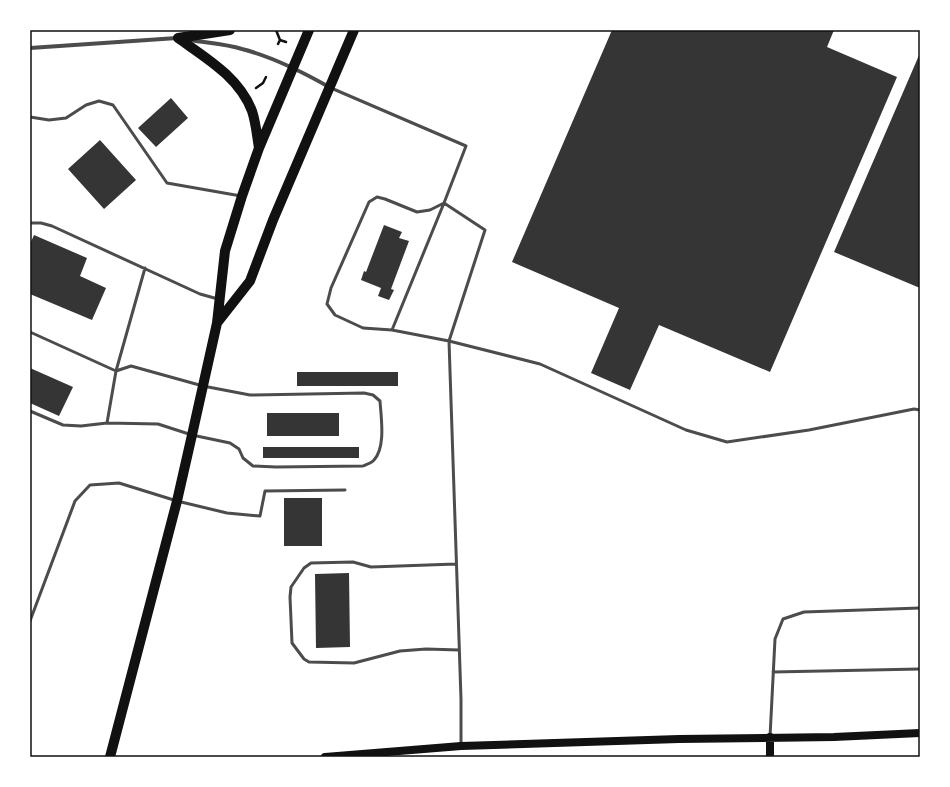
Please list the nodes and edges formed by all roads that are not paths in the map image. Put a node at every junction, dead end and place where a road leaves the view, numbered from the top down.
1 (230, 30) edge
2 (309, 30) edge
3 (354, 30) edge
4 (178, 38) junction
5 (30, 48) edge
6 (294, 68) junction
7 (329, 87) junction
8 (30, 116) edge
9 (259, 148) junction
10 (242, 196) junction
11 (444, 204) junction
12 (30, 223) edge
13 (145, 268) junction
14 (220, 300) junction
15 (217, 324) junction
16 (392, 330) junction
17 (30, 332) edge
18 (449, 341) junction
19 (116, 371) junction
20 (203, 386) junction
21 (920, 410) edge
22 (30, 411) edge
23 (107, 424) junction
24 (192, 435) junction
25 (345, 490) dead end
26 (177, 501) junction
27 (456, 564) junction
28 (920, 608) edge
29 (30, 621) edge
30 (460, 650) junction
31 (920, 670) edge
32 (773, 672) junction
33 (920, 733) edge
34 (770, 737) junction
35 (461, 746) junction
36 (110, 757) edge
37 (325, 757) edge
38 (770, 757) edge

1 - 4 main road
2 - 6 main road
3 - 7 main road
4 - 5 street
4 - 6 street
4 - 9 main road
6 - 7 street
6 - 9 main road
7 - 11 lane
7 - 15 main road
8 - 10 lane
9 - 10 main road
10 - 14 main road
11 - 16 lane
11 - 16 lane
11 - 18 lane
12 - 13 lane
13 - 14 lane
13 - 19 lane
14 - 15 main road
15 - 20 main road
16 - 18 lane
17 - 19 lane
18 - 21 lane
18 - 27 lane
19 - 20 lane
19 - 23 lane
20 - 24 main road
20 - 24 lane
22 - 23 lane
23 - 24 lane
24 - 26 main road
25 - 26 lane
26 - 29 lane
26 - 36 main road
27 - 30 lane
27 - 30 lane
28 - 32 lane
30 - 35 lane
31 - 32 lane
32 - 34 lane
33 - 34 main road
34 - 35 main road
34 - 38 main road
35 - 37 main road

